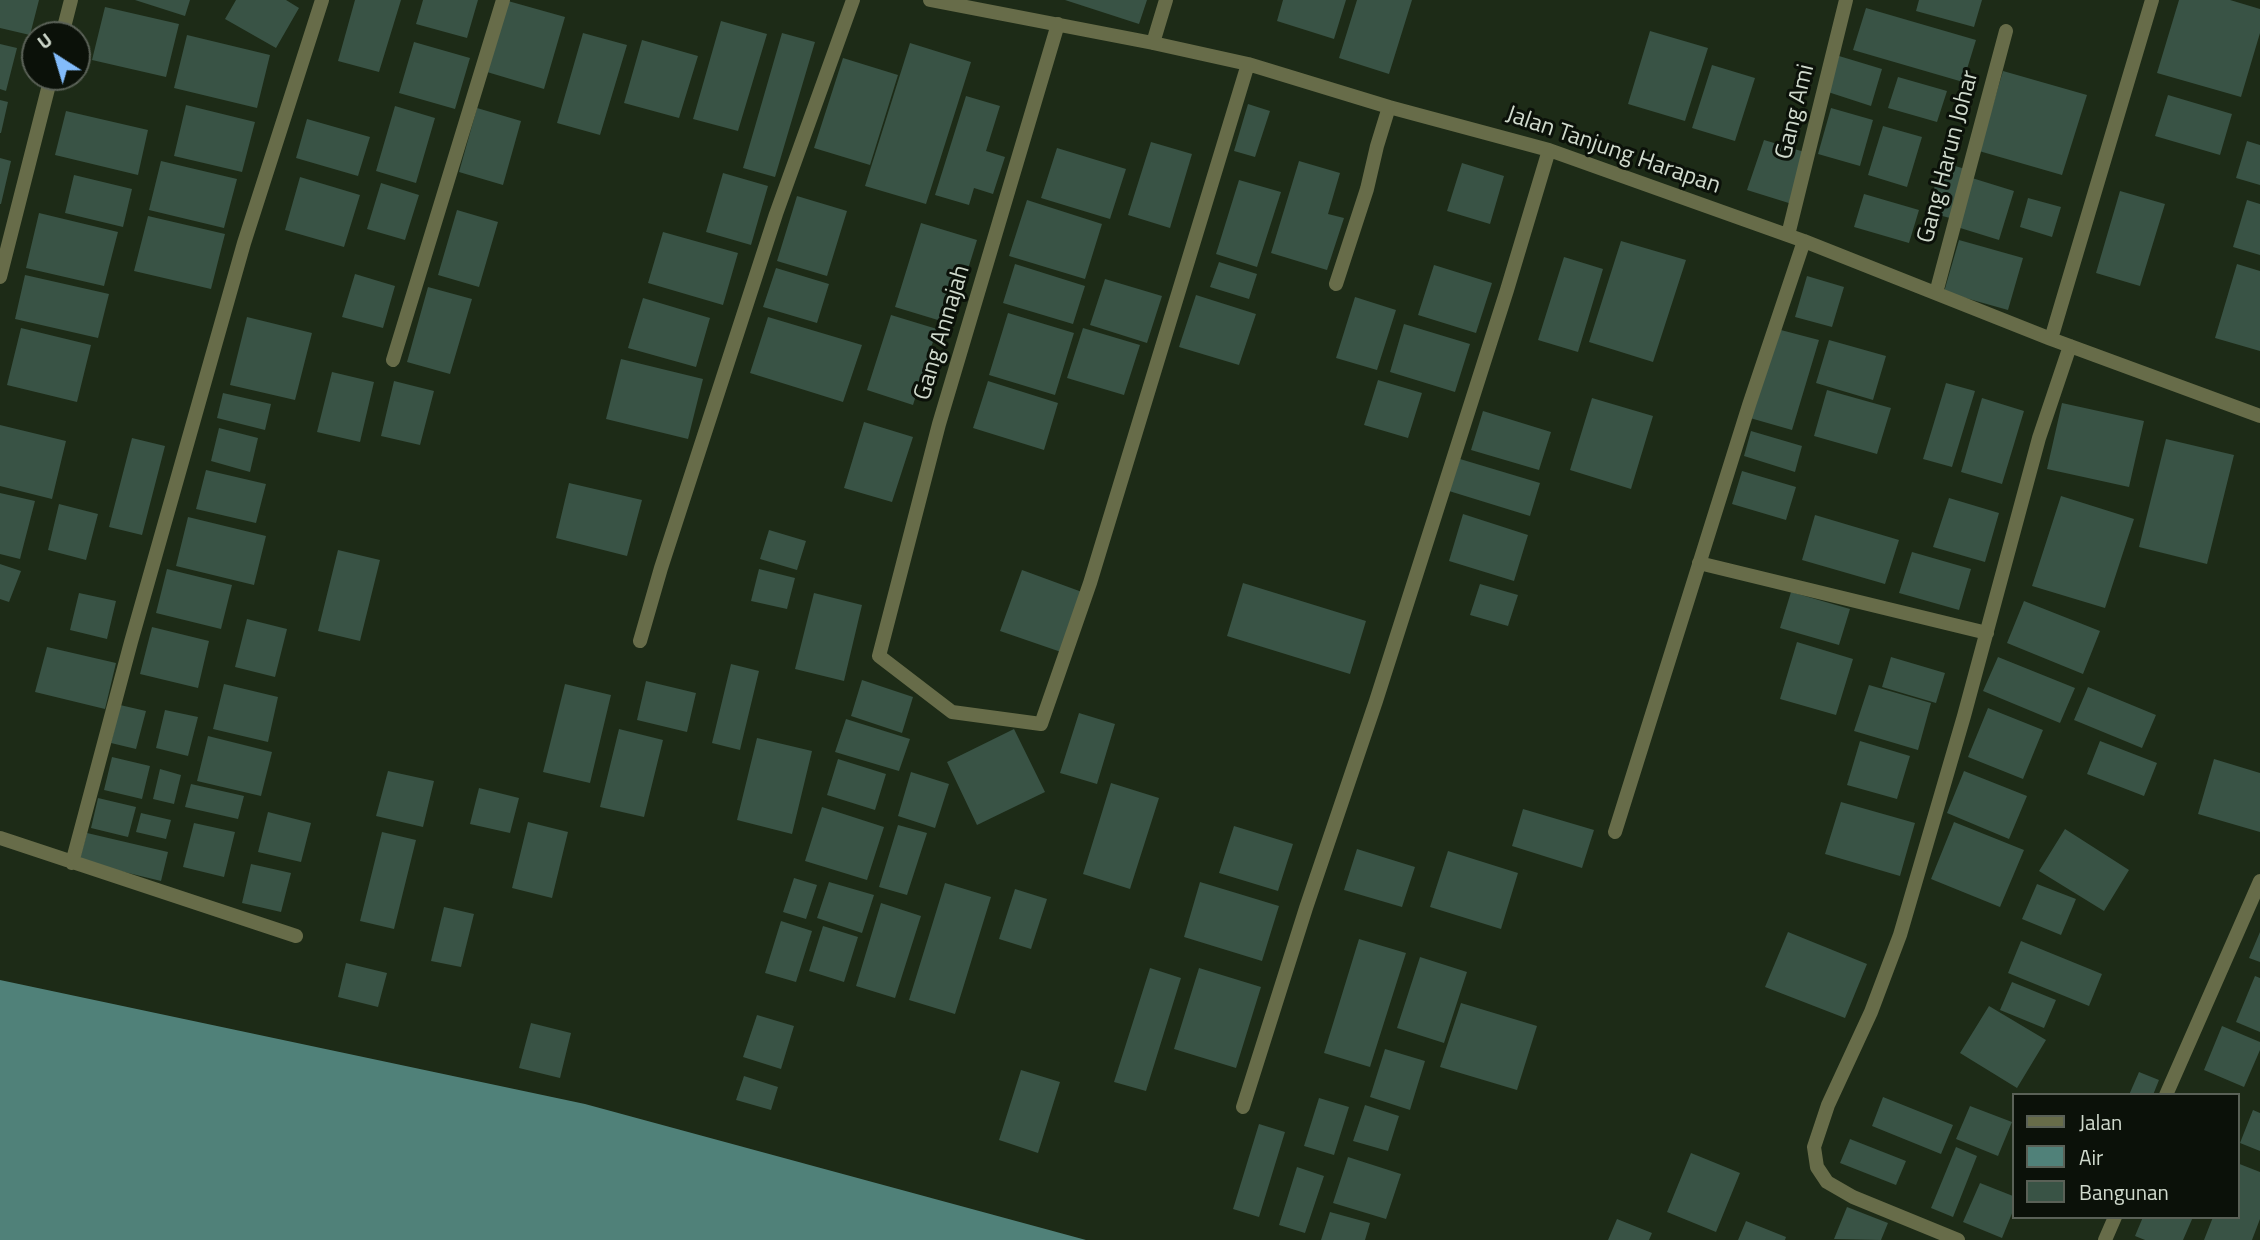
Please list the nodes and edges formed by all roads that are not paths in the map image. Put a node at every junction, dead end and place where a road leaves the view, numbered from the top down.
1 (71, 0) edge
2 (322, 0) edge
3 (503, 0) edge
4 (853, 0) edge
5 (930, 0) edge
6 (1166, 0) edge
7 (1846, 0) edge
8 (2152, 0) edge
9 (958, 2) edge
10 (66, 21) edge
11 (1058, 24) junction
12 (2006, 32) dead end
13 (1153, 43) junction
14 (1248, 64) junction
15 (47, 91) edge
16 (1390, 107) junction
17 (1549, 149) junction
18 (1788, 235) junction
19 (1804, 241) junction
20 (0, 277) edge
21 (1336, 284) dead end
22 (1936, 293) junction
23 (2051, 339) junction
24 (2070, 346) junction
25 (393, 360) dead end
26 (2260, 416) edge
27 (1699, 563) junction
28 (1987, 633) junction
29 (640, 641) dead end
30 (1615, 832) dead end
31 (0, 838) edge
32 (72, 863) junction
33 (2260, 881) edge
34 (296, 936) dead end
35 (2167, 1093) edge
36 (1242, 1107) dead end
37 (2114, 1219) edge
38 (1958, 1240) edge
39 (2105, 1240) edge

1 - 10 street
2 - 32 street
3 - 25 street
4 - 29 street
5 - 9 street, Jalan Tanjung Harapan
6 - 13 street
7 - 18 street, Gang Ami
8 - 23 street
9 - 11 street, Jalan Tanjung Harapan
11 - 13 street, Jalan Tanjung Harapan
11 - 14 street, Gang Annajah
12 - 22 street, Gang Harun Johar
13 - 14 street, Jalan Tanjung Harapan
14 - 16 street, Jalan Tanjung Harapan
15 - 20 street
16 - 17 street, Jalan Tanjung Harapan
16 - 21 street
17 - 18 street, Jalan Tanjung Harapan
17 - 36 street
18 - 19 street, Jalan Tanjung Harapan
19 - 22 street, Jalan Tanjung Harapan
19 - 27 street
22 - 23 street, Jalan Tanjung Harapan
23 - 24 street, Jalan Tanjung Harapan
24 - 26 street, Jalan Tanjung Harapan
24 - 28 street
27 - 28 street
27 - 30 street
28 - 38 street
31 - 32 street
32 - 34 street
33 - 35 street
37 - 39 street

